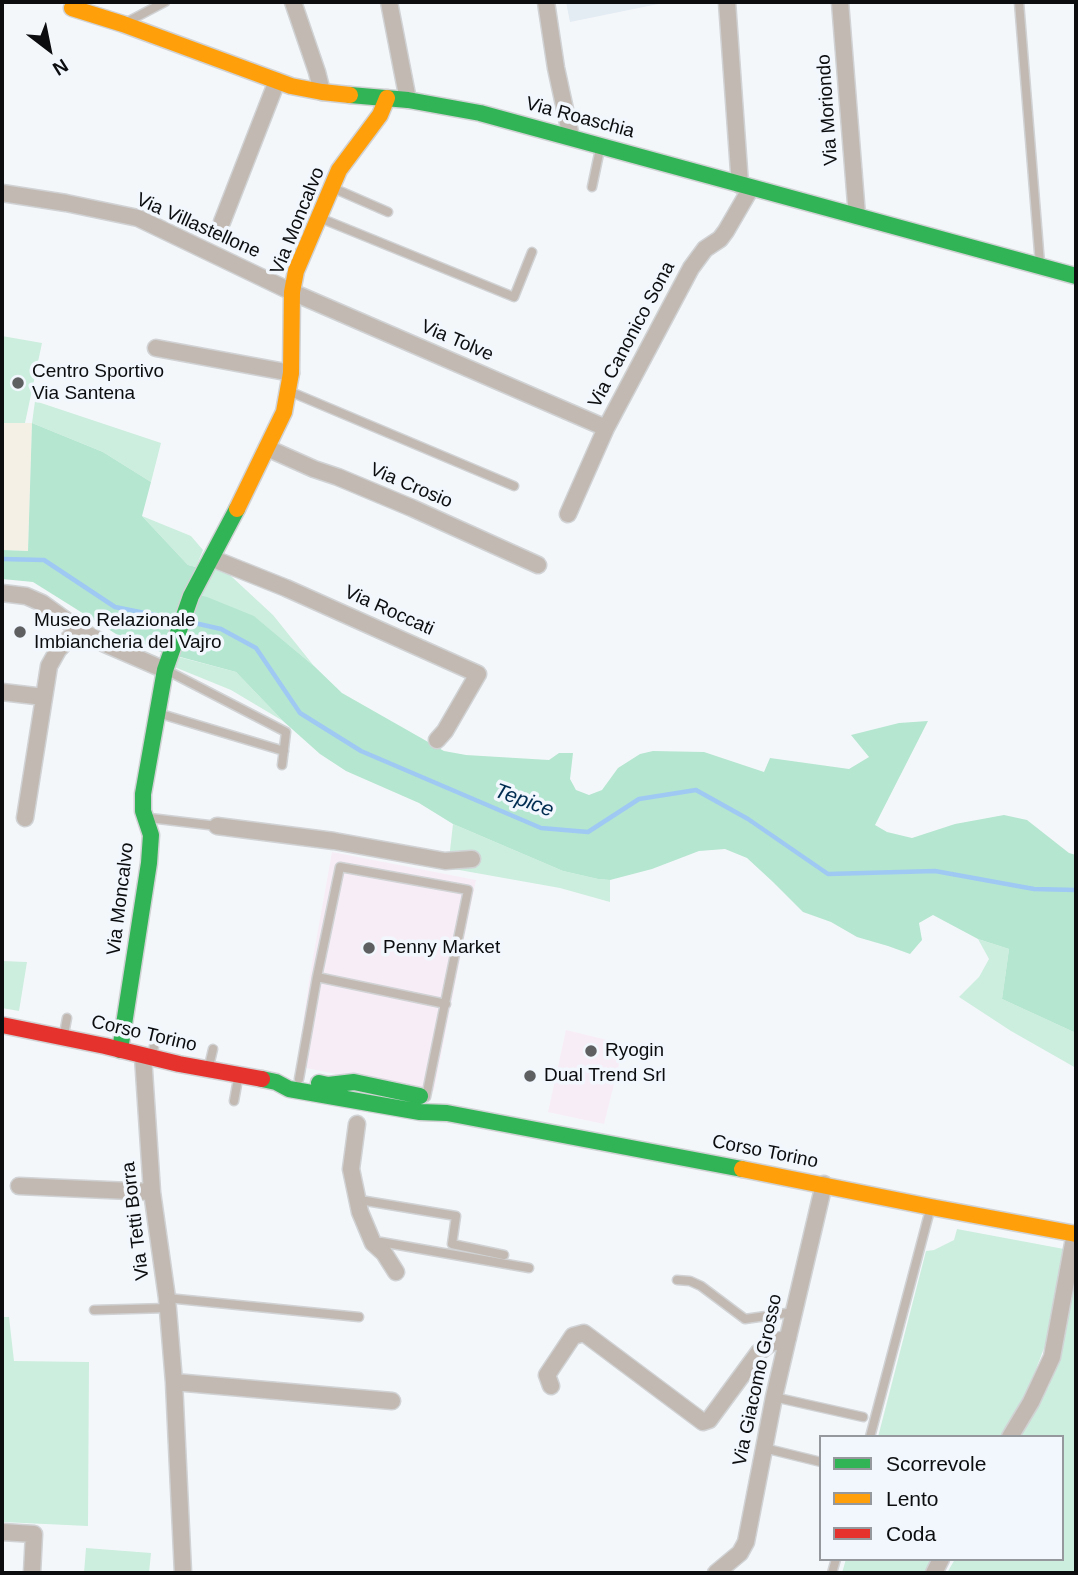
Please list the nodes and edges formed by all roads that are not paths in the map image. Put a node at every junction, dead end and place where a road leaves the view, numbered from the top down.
1 (56, 2) edge
2 (164, 2) edge
3 (293, 2) edge
4 (389, 2) edge
5 (546, 2) edge
6 (727, 2) edge
7 (841, 2) edge
8 (1019, 2) edge
9 (70, 5) edge
10 (123, 24) junction
11 (277, 81) junction
12 (322, 92) junction
13 (387, 99) junction
14 (408, 100) junction
15 (571, 137) junction
16 (601, 145) junction
17 (592, 187) dead end
18 (746, 187) junction
19 (332, 188) junction
20 (2, 193) edge
21 (388, 212) dead end
22 (857, 216) junction
23 (320, 218) junction
24 (222, 222) dead end
25 (532, 253) dead end
26 (1040, 266) junction
27 (1076, 276) edge
28 (292, 292) junction
29 (156, 348) dead end
30 (291, 373) junction
31 (289, 391) junction
32 (606, 428) junction
33 (267, 448) junction
34 (514, 486) dead end
35 (568, 514) dead end
36 (211, 558) junction
37 (538, 565) dead end
38 (2, 593) edge
39 (78, 629) junction
40 (166, 666) junction
41 (2, 692) edge
42 (44, 697) junction
43 (158, 713) junction
44 (437, 740) dead end
45 (284, 751) junction
46 (282, 765) dead end
47 (25, 818) dead end
48 (145, 818) junction
49 (217, 826) joint
50 (472, 859) dead end
51 (317, 977) junction
52 (446, 1004) junction
53 (67, 1018) dead end
54 (2, 1026) edge
55 (63, 1037) junction
56 (156, 1038) dead end
57 (213, 1049) dead end
58 (120, 1050) junction
59 (147, 1057) junction
60 (208, 1070) junction
61 (238, 1076) junction
62 (299, 1079) junction
63 (276, 1082) junction
64 (349, 1094) junction
65 (234, 1101) dead end
66 (426, 1102) junction
67 (357, 1124) junction
68 (824, 1184) junction
69 (19, 1186) dead end
70 (152, 1192) junction
71 (366, 1201) junction
72 (931, 1207) junction
73 (1075, 1234) edge
74 (382, 1247) junction
75 (504, 1255) dead end
76 (529, 1268) dead end
77 (396, 1272) dead end
78 (677, 1280) dead end
79 (167, 1303) junction
80 (94, 1310) dead end
81 (794, 1312) junction
82 (359, 1317) dead end
83 (788, 1338) junction
84 (174, 1381) junction
85 (551, 1386) dead end
86 (774, 1397) junction
87 (392, 1401) dead end
88 (863, 1417) dead end
89 (871, 1435) edge
90 (1011, 1435) edge
91 (764, 1448) junction
92 (819, 1462) edge
93 (2, 1532) edge
94 (32, 1573) edge
95 (183, 1573) edge
96 (716, 1573) edge

1 - 9 street, Via Roaschia
2 - 10 lane
3 - 12 street
4 - 14 street
5 - 15 street
6 - 18 street
7 - 22 street, Via Moriondo
8 - 26 lane
9 - 10 street, Via Roaschia
10 - 11 street, Via Roaschia
11 - 12 street, Via Roaschia
11 - 24 street
12 - 13 street, Via Roaschia
13 - 14 street, Via Roaschia
13 - 19 street, Via Moncalvo
14 - 15 street, Via Roaschia
15 - 16 street, Via Roaschia
16 - 17 lane
16 - 18 street, Via Roaschia
18 - 22 street, Via Roaschia
18 - 32 street, Via Canonico Sona
19 - 21 lane
19 - 23 street, Via Moncalvo
20 - 28 street, Via Villastellone
22 - 26 street, Via Roaschia
23 - 25 lane
23 - 28 street, Via Moncalvo
26 - 27 street, Via Roaschia
28 - 30 street, Via Moncalvo
28 - 32 street, Via Tolve
29 - 30 street
30 - 31 street, Via Moncalvo
31 - 33 street, Via Moncalvo
31 - 34 lane
32 - 35 street, Via Canonico Sona
33 - 36 street, Via Moncalvo
33 - 37 street, Via Crosio
36 - 40 street, Via Moncalvo
36 - 44 street, Via Roccati
38 - 39 street
39 - 40 street
39 - 42 street
40 - 43 street, Via Moncalvo
40 - 45 lane
41 - 42 street
42 - 47 street
43 - 45 lane
43 - 48 street, Via Moncalvo
45 - 46 lane
48 - 49 lane
48 - 58 street, Via Moncalvo
49 - 50 street
51 - 52 lane
51 - 52 lane
51 - 62 lane
52 - 66 lane
53 - 55 lane
54 - 55 street, Corso Torino
55 - 58 street, Corso Torino
56 - 59 lane
57 - 60 lane
58 - 59 street, Corso Torino
59 - 60 street, Corso Torino
59 - 70 street, Via Tetti Borra
60 - 61 street, Corso Torino
61 - 63 street, Corso Torino
61 - 65 lane
62 - 63 street, Corso Torino
62 - 64 street, Corso Torino
63 - 64 street, Corso Torino
64 - 66 street, Corso Torino
64 - 67 street
66 - 68 street, Corso Torino
67 - 71 street
67 - 74 street
68 - 72 street, Corso Torino
68 - 81 street, Via Giacomo Grosso
69 - 70 street
70 - 79 street, Via Tetti Borra
71 - 74 street
71 - 75 lane
72 - 73 street, Corso Torino
72 - 89 lane
73 - 90 street
74 - 76 lane
74 - 77 street
78 - 81 lane
79 - 80 lane
79 - 82 lane
79 - 84 street, Via Tetti Borra
81 - 83 street, Via Giacomo Grosso
83 - 85 street
83 - 86 street, Via Giacomo Grosso
84 - 87 street
84 - 95 street, Via Tetti Borra
86 - 88 lane
86 - 91 street, Via Giacomo Grosso
91 - 92 lane
91 - 96 street, Via Giacomo Grosso
93 - 94 street

